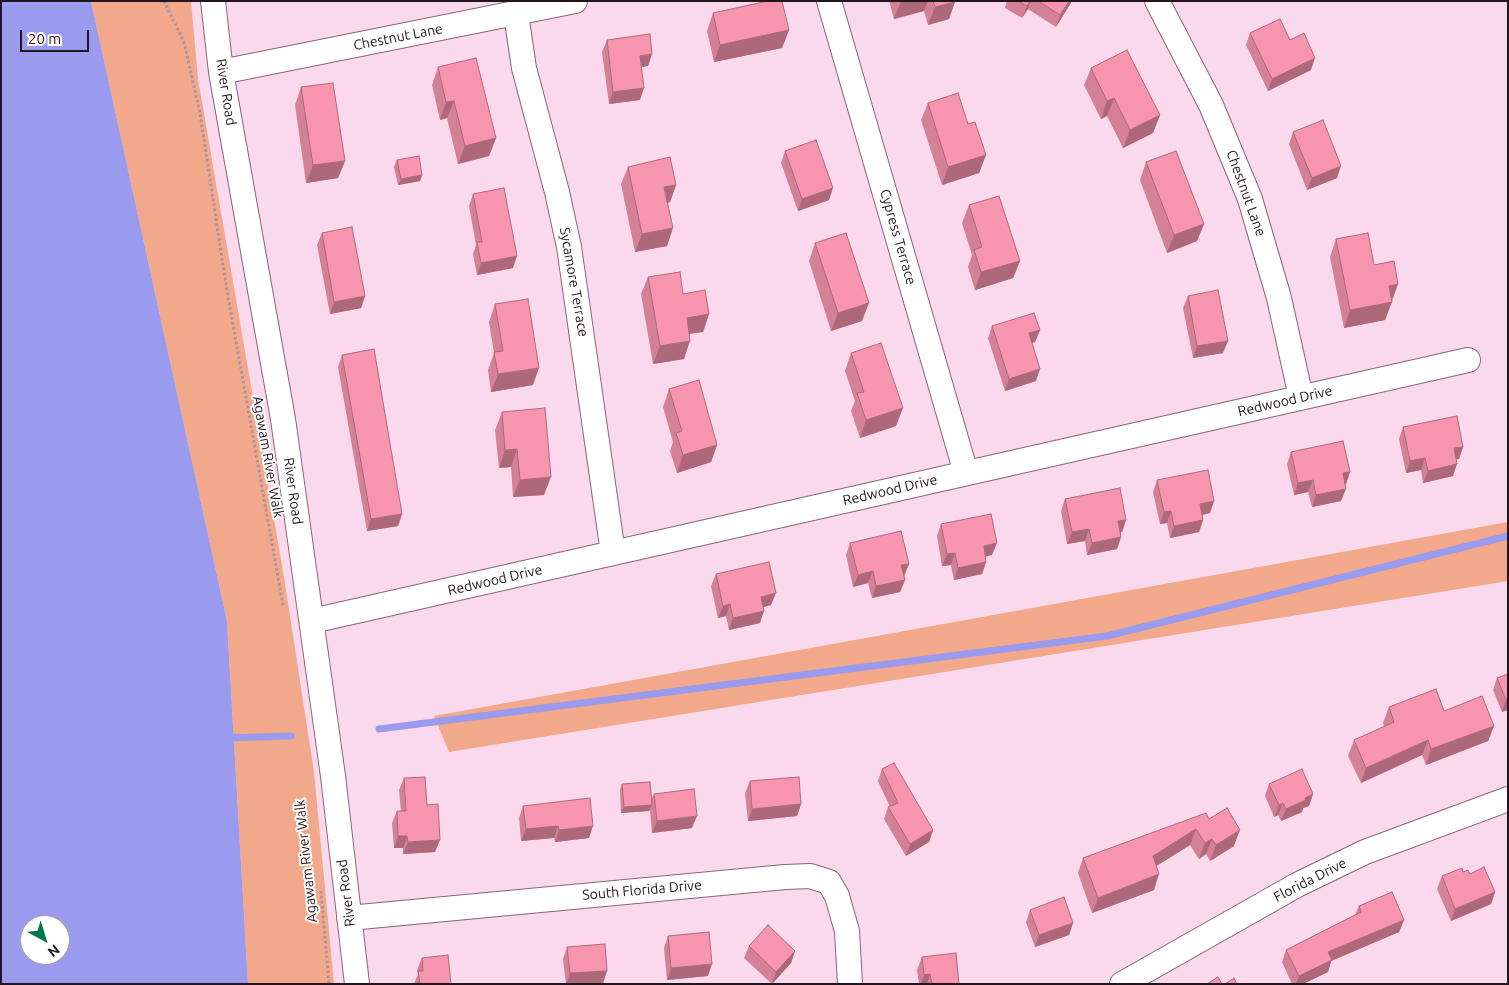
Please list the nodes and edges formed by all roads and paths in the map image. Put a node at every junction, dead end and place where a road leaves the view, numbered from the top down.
1 (164, 1) edge
2 (214, 1) edge
3 (575, 1) edge
4 (829, 1) edge
5 (1157, 1) edge
6 (516, 14) junction
7 (221, 72) junction
8 (1468, 360) dead end
9 (1301, 397) junction
10 (966, 473) junction
11 (614, 553) junction
12 (285, 612) dead end
13 (312, 621) junction
14 (1508, 799) edge
15 (320, 890) dead end
16 (349, 918) junction
17 (329, 984) edge
18 (357, 984) edge
19 (850, 984) edge
20 (1122, 984) edge

1 - 12 path, Agawam River Walk
2 - 7 street, River Road
3 - 6 street, Chestnut Lane
4 - 10 street, Cypress Terrace
5 - 9 street, Chestnut Lane
6 - 7 street, Chestnut Lane
6 - 11 street, Sycamore Terrace
7 - 13 street, River Road
8 - 9 street, Redwood Drive
9 - 10 street, Redwood Drive
10 - 11 street, Redwood Drive
11 - 13 street, Redwood Drive
13 - 16 street, River Road
14 - 20 street, Florida Drive
15 - 17 path, Agawam River Walk
16 - 18 street, River Road
16 - 19 street, South Florida Drive

